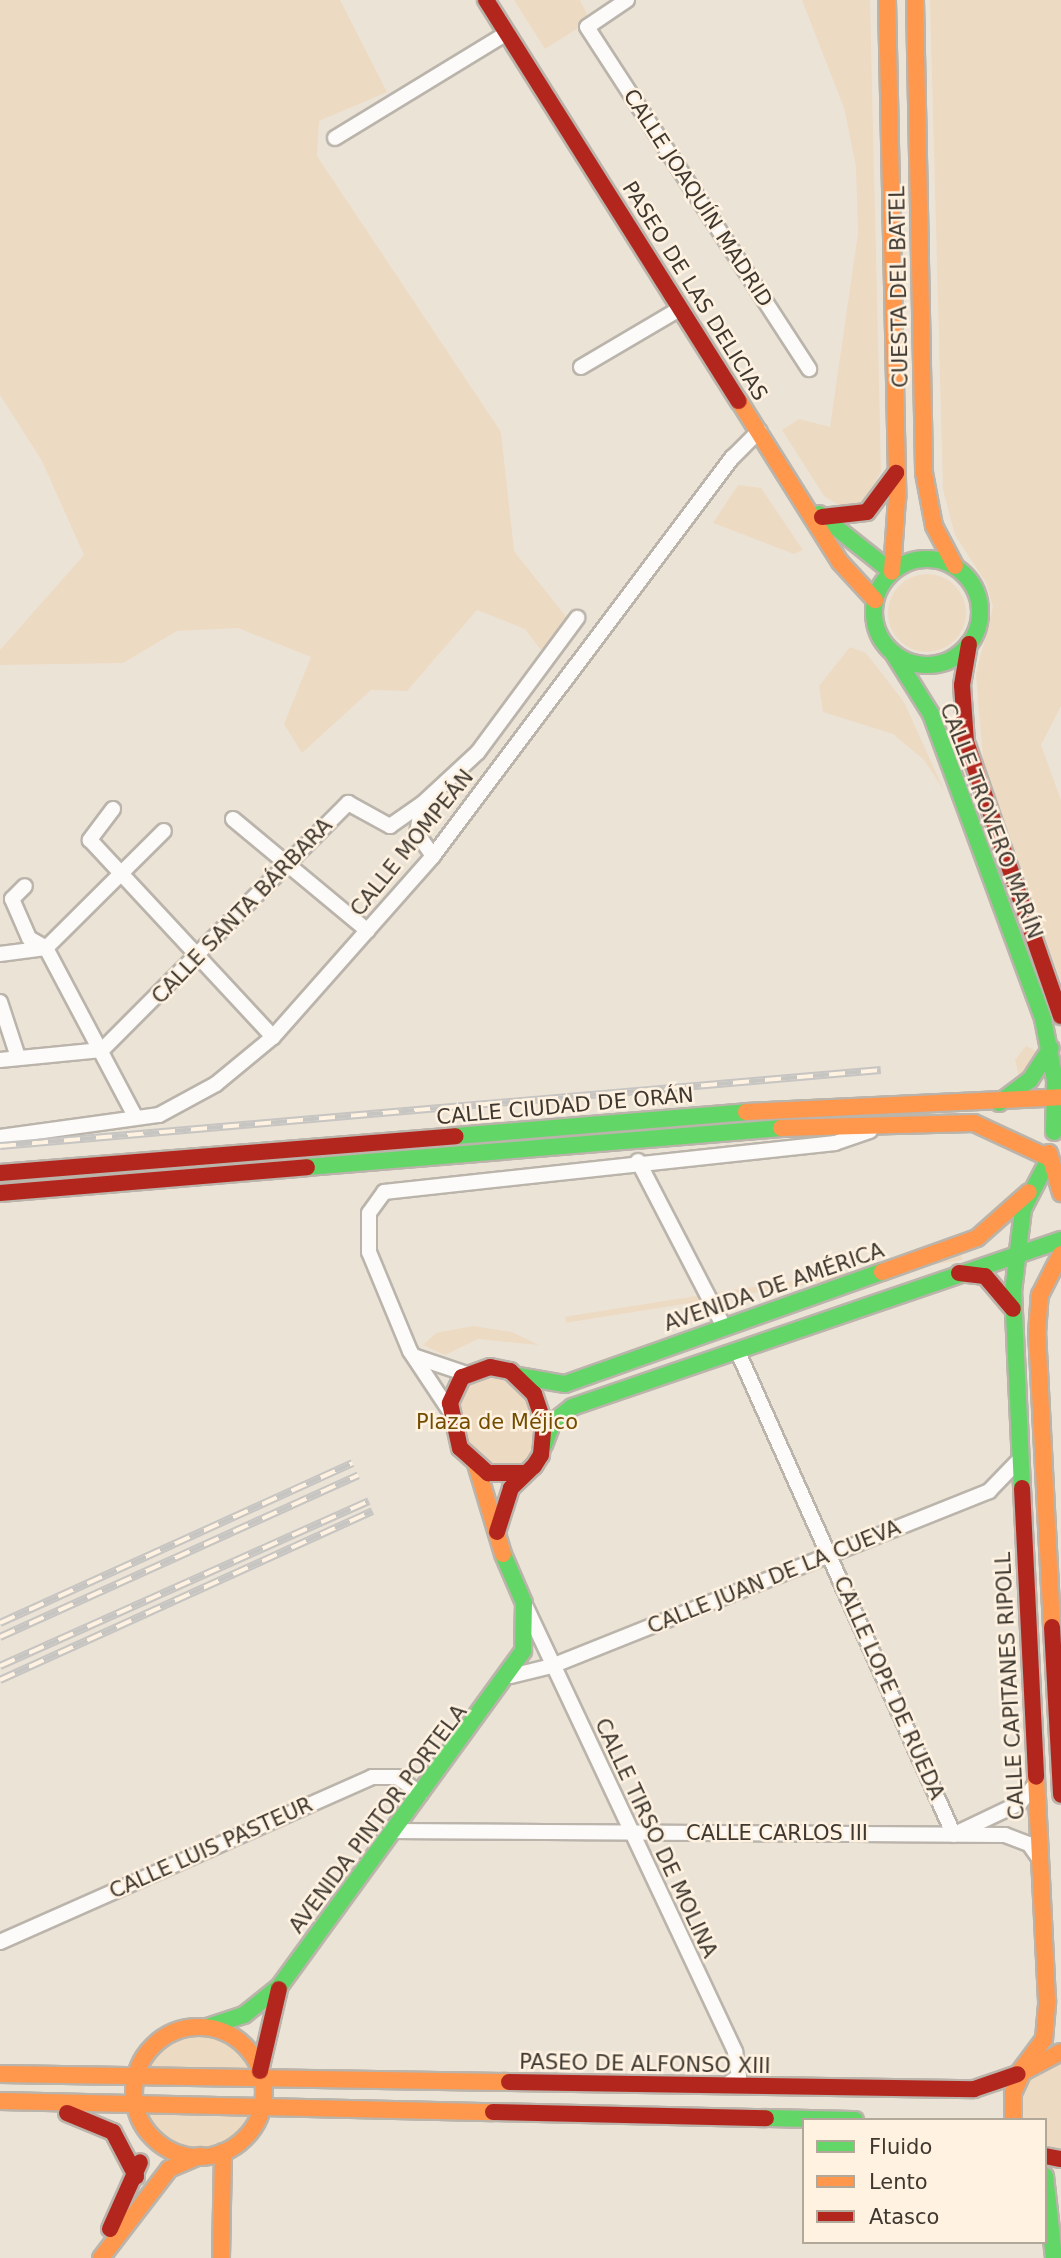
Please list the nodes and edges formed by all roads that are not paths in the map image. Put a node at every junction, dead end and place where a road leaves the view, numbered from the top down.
1 (486, 0) edge
2 (628, 0) edge
3 (887, 0) edge
4 (915, 0) edge
5 (507, 33) junction
6 (335, 138) dead end
7 (681, 308) junction
8 (580, 367) dead end
9 (809, 369) dead end
10 (759, 431) junction
11 (896, 473) junction
12 (819, 520) junction
13 (955, 566) junction
14 (891, 572) junction
15 (875, 600) junction
16 (578, 618) dead end
17 (969, 644) junction
18 (893, 653) junction
19 (422, 804) junction
20 (113, 809) dead end
21 (233, 819) dead end
22 (164, 831) dead end
23 (433, 856) junction
24 (283, 866) junction
25 (120, 875) junction
26 (25, 886) dead end
27 (6, 897) edge
28 (368, 931) junction
29 (46, 948) junction
30 (200, 953) junction
31 (0, 954) edge
32 (0, 1002) edge
33 (1061, 1016) edge
34 (274, 1037) junction
35 (1051, 1048) junction
36 (102, 1049) junction
37 (17, 1055) junction
38 (0, 1060) edge
39 (1058, 1098) edge
40 (995, 1104) junction
41 (965, 1115) junction
42 (136, 1118) junction
43 (885, 1126) junction
44 (1058, 1126) edge
45 (0, 1137) edge
46 (1049, 1159) junction
47 (638, 1161) junction
48 (0, 1173) edge
49 (1029, 1192) junction
50 (0, 1193) edge
51 (1061, 1193) edge
52 (1061, 1240) edge
53 (1016, 1252) junction
54 (1061, 1254) edge
55 (954, 1273) junction
56 (1013, 1309) junction
57 (724, 1327) junction
58 (737, 1350) junction
59 (410, 1351) junction
60 (467, 1374) junction
61 (518, 1376) junction
62 (450, 1413) junction
63 (544, 1445) junction
64 (1020, 1455) junction
65 (476, 1464) junction
66 (525, 1473) junction
67 (497, 1540) junction
68 (830, 1554) junction
69 (524, 1602) junction
70 (552, 1666) junction
71 (511, 1676) junction
72 (1036, 1783) junction
73 (421, 1794) junction
74 (1061, 1795) edge
75 (391, 1831) junction
76 (632, 1832) junction
77 (954, 1835) junction
78 (1040, 1866) junction
79 (0, 1942) edge
80 (279, 1987) junction
81 (207, 2028) junction
82 (1061, 2052) edge
83 (1023, 2072) junction
84 (2, 2074) edge
85 (261, 2075) junction
86 (135, 2077) junction
87 (724, 2086) junction
88 (3, 2101) edge
89 (135, 2104) junction
90 (262, 2108) junction
91 (1013, 2118) edge
92 (802, 2119) edge
93 (142, 2124) junction
94 (223, 2152) junction
95 (200, 2156) junction
96 (136, 2176) junction
97 (1047, 2194) edge
98 (94, 2258) edge
99 (101, 2258) edge
100 (221, 2258) edge
101 (1054, 2258) edge

1 - 5 main road, PASEO DE LAS DELICIAS
2 - 9 street, CALLE JOAQUÍN MADRID
3 - 11 main road, CUESTA DEL BATEL
4 - 13 main road, CUESTA DEL BATEL
5 - 6 street
5 - 7 main road, PASEO DE LAS DELICIAS
7 - 8 street
7 - 10 main road, PASEO DE LAS DELICIAS
10 - 12 main road, PASEO DE LAS DELICIAS
10 - 23 street, CALLE MOMPEÁN
11 - 12 main road
11 - 14 main road, CUESTA DEL BATEL
12 - 14 main road, PASEO DE LAS DELICIAS
12 - 15 main road, PASEO DE LAS DELICIAS
13 - 14 main road
13 - 17 main road
14 - 15 main road
15 - 18 main road
16 - 19 street
17 - 18 main road
17 - 33 main road, CALLE TROVERO MARÍN
18 - 35 main road, CALLE TROVERO MARÍN
19 - 23 street
19 - 24 street, CALLE SANTA BÁRBARA
20 - 25 street
21 - 24 street
22 - 25 street
23 - 28 street, CALLE MOMPEÁN
24 - 28 street
24 - 30 street, CALLE SANTA BÁRBARA
25 - 29 street
25 - 30 street
26 - 27 street
27 - 29 street
28 - 34 street, CALLE MOMPEÁN
29 - 31 street
29 - 36 street
30 - 34 street
30 - 36 street, CALLE SANTA BÁRBARA
32 - 37 street
34 - 42 street, CALLE MOMPEÁN
35 - 39 main road, CALLE TROVERO MARÍN
35 - 40 main road
36 - 37 street
36 - 42 street
37 - 38 street
39 - 40 main road
39 - 44 main road, CALLE TROVERO MARÍN
40 - 41 main road
41 - 43 main road, CALLE CIUDAD DE ORÁN
41 - 46 main road
41 - 48 main road, CALLE CIUDAD DE ORÁN
42 - 45 street, CALLE MOMPEÁN
43 - 47 street, CALLE CIUDAD DE ORÁN
43 - 50 main road, CALLE CIUDAD DE ORÁN
44 - 46 main road, CALLE TROVERO MARÍN
46 - 49 main road
46 - 51 main road
47 - 57 street
47 - 59 street, CALLE CIUDAD DE ORÁN
49 - 53 main road, CALLE CAPITANES RIPOLL
49 - 57 main road, AVENIDA DE AMÉRICA
52 - 53 main road
53 - 55 main road
53 - 56 main road, CALLE CAPITANES RIPOLL
54 - 74 main road
55 - 56 main road
55 - 58 main road
56 - 64 main road, CALLE CAPITANES RIPOLL
57 - 61 main road, AVENIDA DE AMÉRICA
58 - 63 main road
58 - 68 street, CALLE LOPE DE RUEDA
59 - 60 street
59 - 62 street
60 - 61 main road
60 - 62 main road
61 - 63 main road
62 - 65 main road
63 - 66 main road
64 - 68 street, CALLE JUAN DE LA CUEVA
64 - 72 main road, CALLE CAPITANES RIPOLL
65 - 66 main road
65 - 67 main road, CALLE TIRSO DE MOLINA
66 - 67 main road
67 - 69 main road, CALLE TIRSO DE MOLINA
68 - 70 street, CALLE JUAN DE LA CUEVA
68 - 77 street, CALLE LOPE DE RUEDA
69 - 70 street, CALLE TIRSO DE MOLINA
69 - 71 main road, CALLE TIRSO DE MOLINA
70 - 71 street, CALLE JUAN DE LA CUEVA
70 - 76 street, CALLE TIRSO DE MOLINA
71 - 73 main road, AVENIDA PINTOR PORTELA
72 - 77 street, CALLE CARLOS III
72 - 78 main road, CALLE CAPITANES RIPOLL
73 - 75 main road, AVENIDA PINTOR PORTELA
73 - 79 street, CALLE LUIS PASTEUR
75 - 76 street, CALLE CARLOS III
75 - 80 main road, AVENIDA PINTOR PORTELA
76 - 77 street, CALLE CARLOS III
76 - 87 street, CALLE TIRSO DE MOLINA
77 - 78 street, CALLE CARLOS III
78 - 83 main road, CALLE CAPITANES RIPOLL
80 - 81 main road, AVENIDA PINTOR PORTELA
80 - 85 main road, AVENIDA PINTOR PORTELA
81 - 85 main road
81 - 86 main road, AVENIDA PINTOR PORTELA
82 - 83 main road, PASEO DE ALFONSO XIII
83 - 87 main road, PASEO DE ALFONSO XIII
83 - 91 main road, CALLE CAPITANES RIPOLL
84 - 86 main road, PASEO DE ALFONSO XIII
85 - 86 main road, PASEO DE ALFONSO XIII
85 - 87 main road, PASEO DE ALFONSO XIII
85 - 90 main road, AVENIDA PINTOR PORTELA
86 - 89 main road
88 - 89 main road
88 - 96 main road
89 - 90 main road
89 - 93 main road
90 - 92 main road
90 - 94 main road
93 - 95 main road
93 - 96 main road
94 - 95 main road
94 - 100 main road
95 - 99 main road
96 - 98 main road
97 - 101 main road

